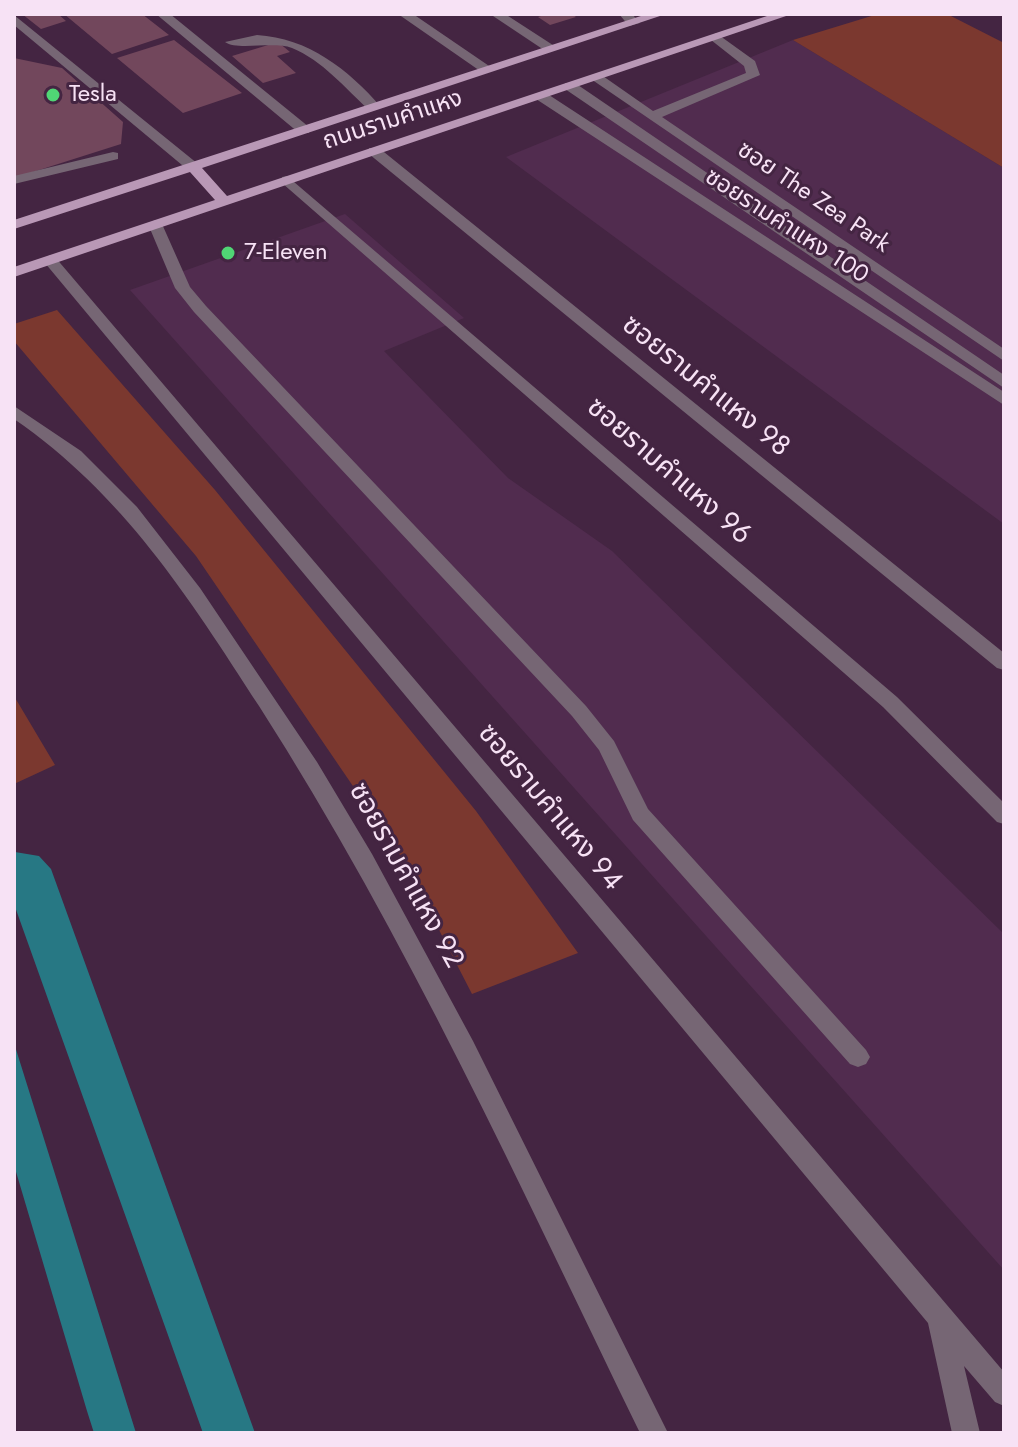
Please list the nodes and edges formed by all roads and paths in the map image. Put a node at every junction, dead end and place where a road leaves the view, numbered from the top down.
1 (162, 14) edge
2 (404, 14) edge
3 (496, 14) edge
4 (660, 14) edge
5 (786, 14) edge
6 (629, 18) edge
7 (14, 19) edge
8 (716, 37) junction
9 (232, 42) dead end
10 (552, 49) junction
11 (488, 70) junction
12 (595, 77) junction
13 (570, 86) junction
14 (541, 96) junction
15 (374, 107) junction
16 (652, 116) junction
17 (304, 130) junction
18 (374, 151) junction
19 (113, 156) dead end
20 (193, 167) junction
21 (14, 180) edge
22 (287, 180) junction
23 (224, 201) junction
24 (155, 224) junction
25 (14, 225) edge
26 (50, 260) junction
27 (14, 272) edge
28 (1004, 356) edge
29 (1004, 383) edge
30 (1004, 400) edge
31 (14, 411) edge
32 (1004, 663) edge
33 (1004, 816) edge
34 (858, 1057) dead end
35 (940, 1318) junction
36 (1004, 1393) edge
37 (654, 1433) edge
38 (966, 1433) edge

1 - 17 street
2 - 11 street
3 - 10 street
4 - 6 main road, ถนนรามคำแหง
5 - 8 main road, ถนนรามคำแหง
6 - 10 main road, ถนนรามคำแหง
7 - 20 street
8 - 12 main road, ถนนรามคำแหง
8 - 16 street
9 - 15 street
10 - 11 main road, ถนนรามคำแหง
11 - 15 main road, ถนนรามคำแหง
12 - 13 main road, ถนนรามคำแหง
12 - 16 street, ซอย The Zea Park
13 - 14 main road, ถนนรามคำแหง
13 - 29 street, ซอยรามคำแหง 100
14 - 18 main road, ถนนรามคำแหง
14 - 30 street, ซอยรามคำแหง 100
15 - 17 main road, ถนนรามคำแหง
16 - 28 street, ซอย The Zea Park
17 - 20 main road, ถนนรามคำแหง
18 - 22 main road, ถนนรามคำแหง
18 - 32 street, ซอยรามคําแหง 98
19 - 21 street
20 - 23 main road
20 - 25 main road, ถนนรามคำแหง
22 - 23 main road, ถนนรามคำแหง
22 - 33 street, ซอยรามคําแหง 96
23 - 24 main road, ถนนรามคำแหง
24 - 26 main road, ถนนรามคำแหง
24 - 34 street
26 - 27 main road, ถนนรามคำแหง
26 - 35 street, ซอยรามคําแหง 94
31 - 37 street, ซอยรามคําแหง 92
35 - 36 street, ซอยรามคําแหง 94
35 - 38 street

